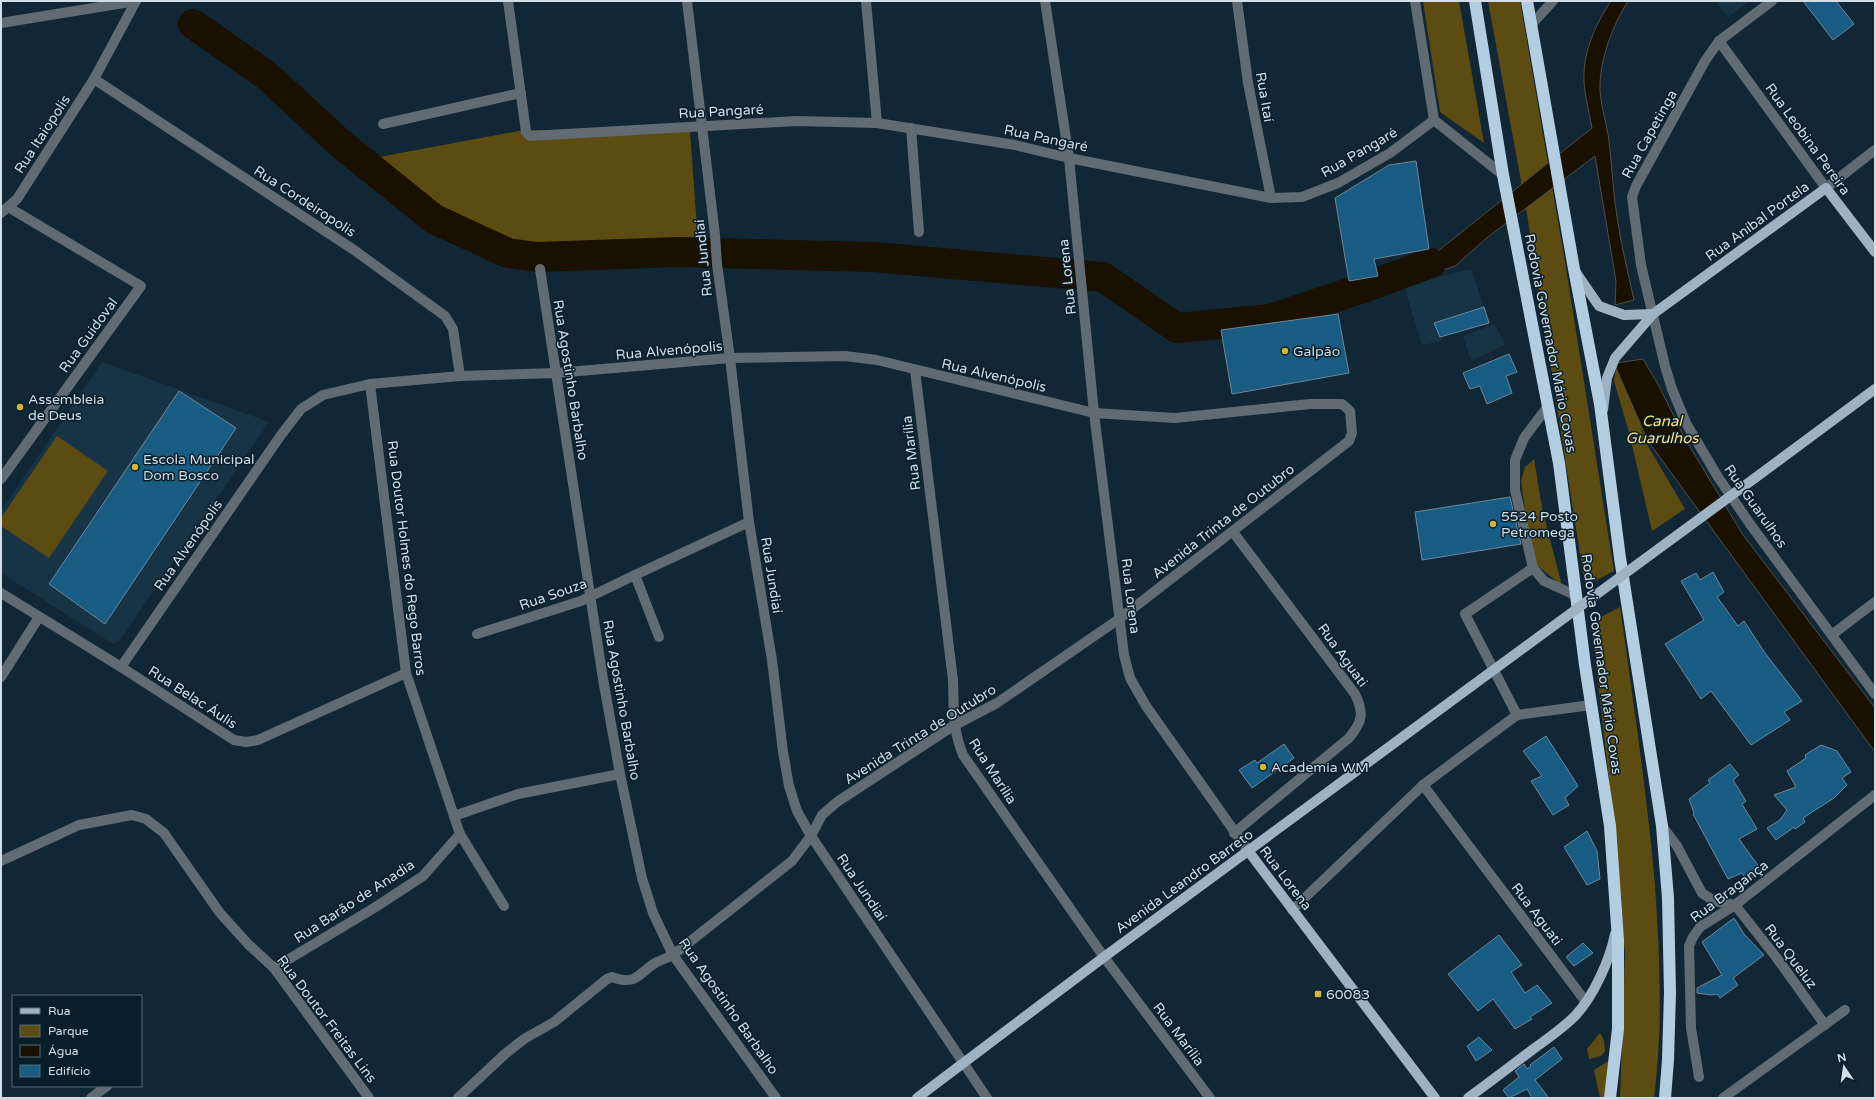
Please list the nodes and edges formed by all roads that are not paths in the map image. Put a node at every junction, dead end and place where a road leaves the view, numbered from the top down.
1 (136, 1) edge
2 (508, 1) edge
3 (687, 1) edge
4 (866, 1) edge
5 (1045, 1) edge
6 (1237, 1) edge
7 (1415, 1) edge
8 (1475, 1) edge
9 (1527, 1) edge
10 (1553, 1) edge
11 (1772, 1) edge
12 (1, 23) edge
13 (1532, 24) junction
14 (1719, 42) junction
15 (94, 79) junction
16 (521, 93) junction
17 (1434, 120) junction
18 (877, 123) junction
19 (383, 124) dead end
20 (703, 126) junction
21 (911, 128) junction
22 (1875, 150) edge
23 (1068, 158) junction
24 (1503, 174) junction
25 (1826, 188) junction
26 (1271, 198) junction
27 (4, 210) edge
28 (919, 232) dead end
29 (1875, 252) edge
30 (540, 269) dead end
31 (1574, 269) junction
32 (141, 286) joint
33 (1653, 314) junction
34 (730, 358) junction
35 (915, 370) junction
36 (556, 373) junction
37 (460, 376) junction
38 (370, 384) junction
39 (1875, 389) edge
40 (1548, 406) junction
41 (1350, 411) joint
42 (1094, 413) junction
43 (1602, 420) junction
44 (1, 479) edge
45 (749, 522) junction
46 (1233, 532) junction
47 (1533, 568) junction
48 (635, 575) junction
49 (1, 592) edge
50 (1577, 596) junction
51 (590, 597) junction
52 (1875, 602) edge
53 (39, 617) junction
54 (1119, 619) junction
55 (477, 634) dead end
56 (1832, 634) junction
57 (659, 637) dead end
58 (121, 667) junction
59 (406, 673) junction
60 (1, 677) edge
61 (1875, 694) edge
62 (1591, 705) junction
63 (1517, 715) junction
64 (954, 726) junction
65 (620, 774) junction
66 (1423, 785) junction
67 (1875, 795) edge
68 (454, 816) junction
69 (1662, 826) junction
70 (1234, 833) junction
71 (460, 834) junction
72 (811, 836) junction
73 (1249, 852) junction
74 (1, 861) edge
75 (1734, 905) junction
76 (504, 906) dead end
77 (1292, 910) junction
78 (1618, 918) junction
79 (673, 955) junction
80 (1104, 957) junction
81 (274, 968) junction
82 (1586, 1002) junction
83 (1845, 1010) dead end
84 (1825, 1025) junction
85 (963, 1062) junction
86 (1699, 1077) dead end
87 (106, 1087) edge
88 (90, 1098) edge
89 (369, 1098) edge
90 (458, 1098) edge
91 (776, 1098) edge
92 (917, 1098) edge
93 (987, 1098) edge
94 (1210, 1098) edge
95 (1434, 1098) edge
96 (1468, 1098) edge
97 (1610, 1098) edge
98 (1665, 1098) edge
99 (1724, 1098) edge

1 - 12 street
1 - 15 street, Rua Itaiopolis
2 - 16 street
3 - 20 street, Rua Jundiaí
4 - 18 street
5 - 23 street, Rua Lorena
6 - 26 street, Rua Itaí
7 - 17 street
8 - 24 highway, Rodovia Governador Mário Covas
9 - 13 highway
10 - 13 street
11 - 14 street, Rua Capetinga
13 - 31 highway
14 - 25 street, Rua Leobina Pereira
14 - 33 street, Rua Capetinga
15 - 27 street, Rua Itaiopolis
15 - 37 street, Rua Cordeiropolis
16 - 19 street
16 - 20 street, Rua Pangaré
17 - 24 street
17 - 26 street, Rua Pangaré
18 - 20 street, Rua Pangaré
18 - 21 street, Rua Pangaré
20 - 34 street, Rua Jundiaí
21 - 23 street, Rua Pangaré
21 - 28 street
22 - 25 street, Rua Aníbal Portela
23 - 26 street, Rua Pangaré
23 - 42 street, Rua Lorena
24 - 40 highway, Rodovia Governador Mário Covas
25 - 29 main road, Rua Leobina Pereira
25 - 33 main road, Rua Aníbal Portela
27 - 32 street, Rua Itaiopolis
30 - 36 street, Rua Agostinho Barbalho
31 - 33 main road
31 - 43 highway
32 - 44 street, Rua Guidoval
33 - 43 main road, Rua Aníbal Portela
33 - 56 street, Rua Guarulhos
34 - 35 street, Rua Alvenópolis
34 - 36 street, Rua Alvenópolis
34 - 45 street, Rua Jundiaí
35 - 42 street, Rua Alvenópolis
35 - 64 street, Rua Marília
36 - 37 street, Rua Alvenópolis
36 - 51 street, Rua Agostinho Barbalho
37 - 38 street, Rua Alvenópolis
38 - 58 street, Rua Alvenópolis
38 - 59 street, Rua Doutor Holmes do Rego Barros
39 - 73 main road, Avenida Leandro Barreto, bridge
40 - 47 street
40 - 50 highway, Rodovia Governador Mário Covas
41 - 42 street, Rua Alvenópolis
41 - 46 street, Avenida Trinta de Outubro
42 - 54 street, Rua Lorena
43 - 69 highway
45 - 48 street, Rua Souza
45 - 72 street, Rua Jundiaí
46 - 54 street, Avenida Trinta de Outubro
46 - 70 street, Rua Aguati
47 - 50 street
47 - 63 street
48 - 51 street, Rua Souza
48 - 57 street
49 - 53 street
50 - 62 highway, Rodovia Governador Mário Covas
51 - 55 street, Rua Souza
51 - 65 street, Rua Agostinho Barbalho
52 - 56 street
53 - 58 street, Rua Belac Áulis
53 - 60 street
54 - 64 street, Avenida Trinta de Outubro
54 - 70 street, Rua Lorena
56 - 61 street, Rua Guarulhos
58 - 59 street, Rua Belac Áulis
59 - 68 street, Rua Doutor Holmes do Rego Barros
62 - 63 street
62 - 78 highway, Rodovia Governador Mário Covas
63 - 66 street
64 - 72 street, Avenida Trinta de Outubro
64 - 80 street, Rua Marília
65 - 68 street
65 - 79 street, Rua Agostinho Barbalho
66 - 77 street
66 - 82 street, Rua Aguati
67 - 75 street, Rua Bragança
68 - 71 street, Rua Doutor Holmes do Rego Barros
69 - 75 street
69 - 98 highway
70 - 73 street, Rua Lorena
71 - 76 street, Rua Doutor Holmes do Rego Barros
71 - 81 street, Rua Barão de Anadia
72 - 79 street, Avenida Trinta de Outubro
72 - 85 street, Rua Jundiaí
73 - 77 main road, Rua Lorena
73 - 80 main road, Avenida Leandro Barreto
74 - 81 street, Rua Doutor Freitas Lins
75 - 84 street, Rua Queluz
75 - 86 street, Rua Bragança
77 - 95 main road, Rua Lorena
78 - 82 main road
78 - 97 highway, Rodovia Governador Mário Covas
79 - 90 street, Avenida Trinta de Outubro
79 - 91 street, Rua Agostinho Barbalho
80 - 85 main road, Avenida Leandro Barreto
80 - 94 street, Rua Marília
81 - 89 street, Rua Doutor Freitas Lins
82 - 96 main road
83 - 84 street
84 - 99 street
85 - 92 main road, Avenida Leandro Barreto
85 - 93 street, Rua Jundiaí
87 - 88 street

